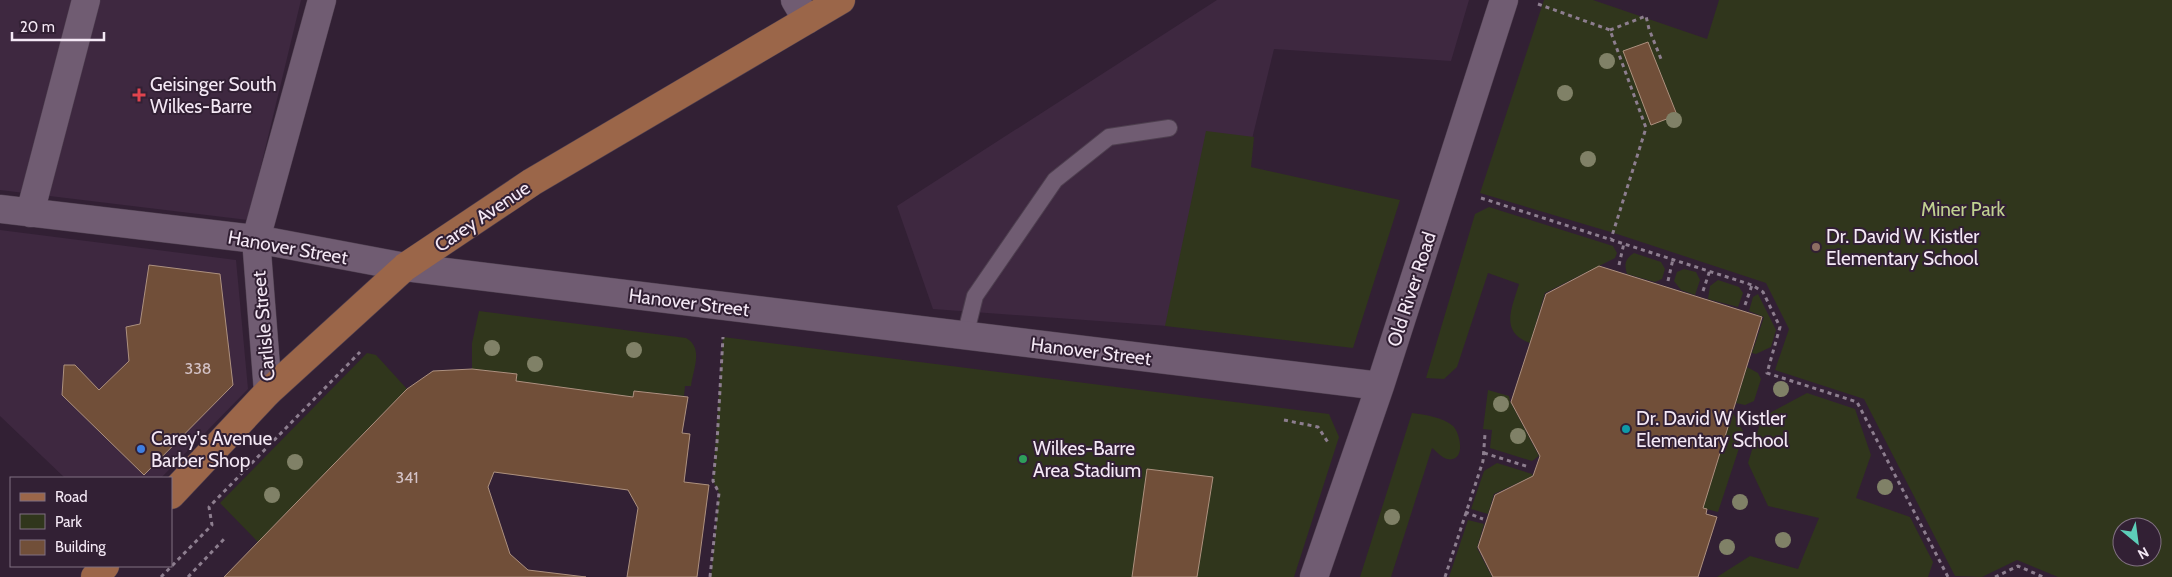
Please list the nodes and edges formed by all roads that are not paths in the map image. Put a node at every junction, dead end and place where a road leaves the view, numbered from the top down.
1 (86, 0) edge
2 (322, 0) edge
3 (841, 0) edge
4 (1504, 0) edge
5 (801, 10) edge
6 (1169, 128) dead end
7 (0, 209) edge
8 (30, 212) junction
9 (256, 240) junction
10 (405, 267) junction
11 (965, 336) junction
12 (1380, 386) junction
13 (268, 392) junction
14 (172, 495) edge
15 (104, 567) edge
16 (95, 577) edge
17 (1314, 577) edge

1 - 8 street
2 - 9 street, Carlisle Street
3 - 5 main road, Carey Avenue
4 - 12 street, Old River Road
5 - 10 main road, Carey Avenue
6 - 11 lane
7 - 8 street, Hanover Street
8 - 9 street, Hanover Street
9 - 10 street, Hanover Street
9 - 13 street, Carlisle Street
10 - 11 street, Hanover Street
10 - 13 main road, Carey Avenue
11 - 12 street, Hanover Street
12 - 17 street, Old River Road
13 - 14 main road, Carey Avenue
15 - 16 main road

